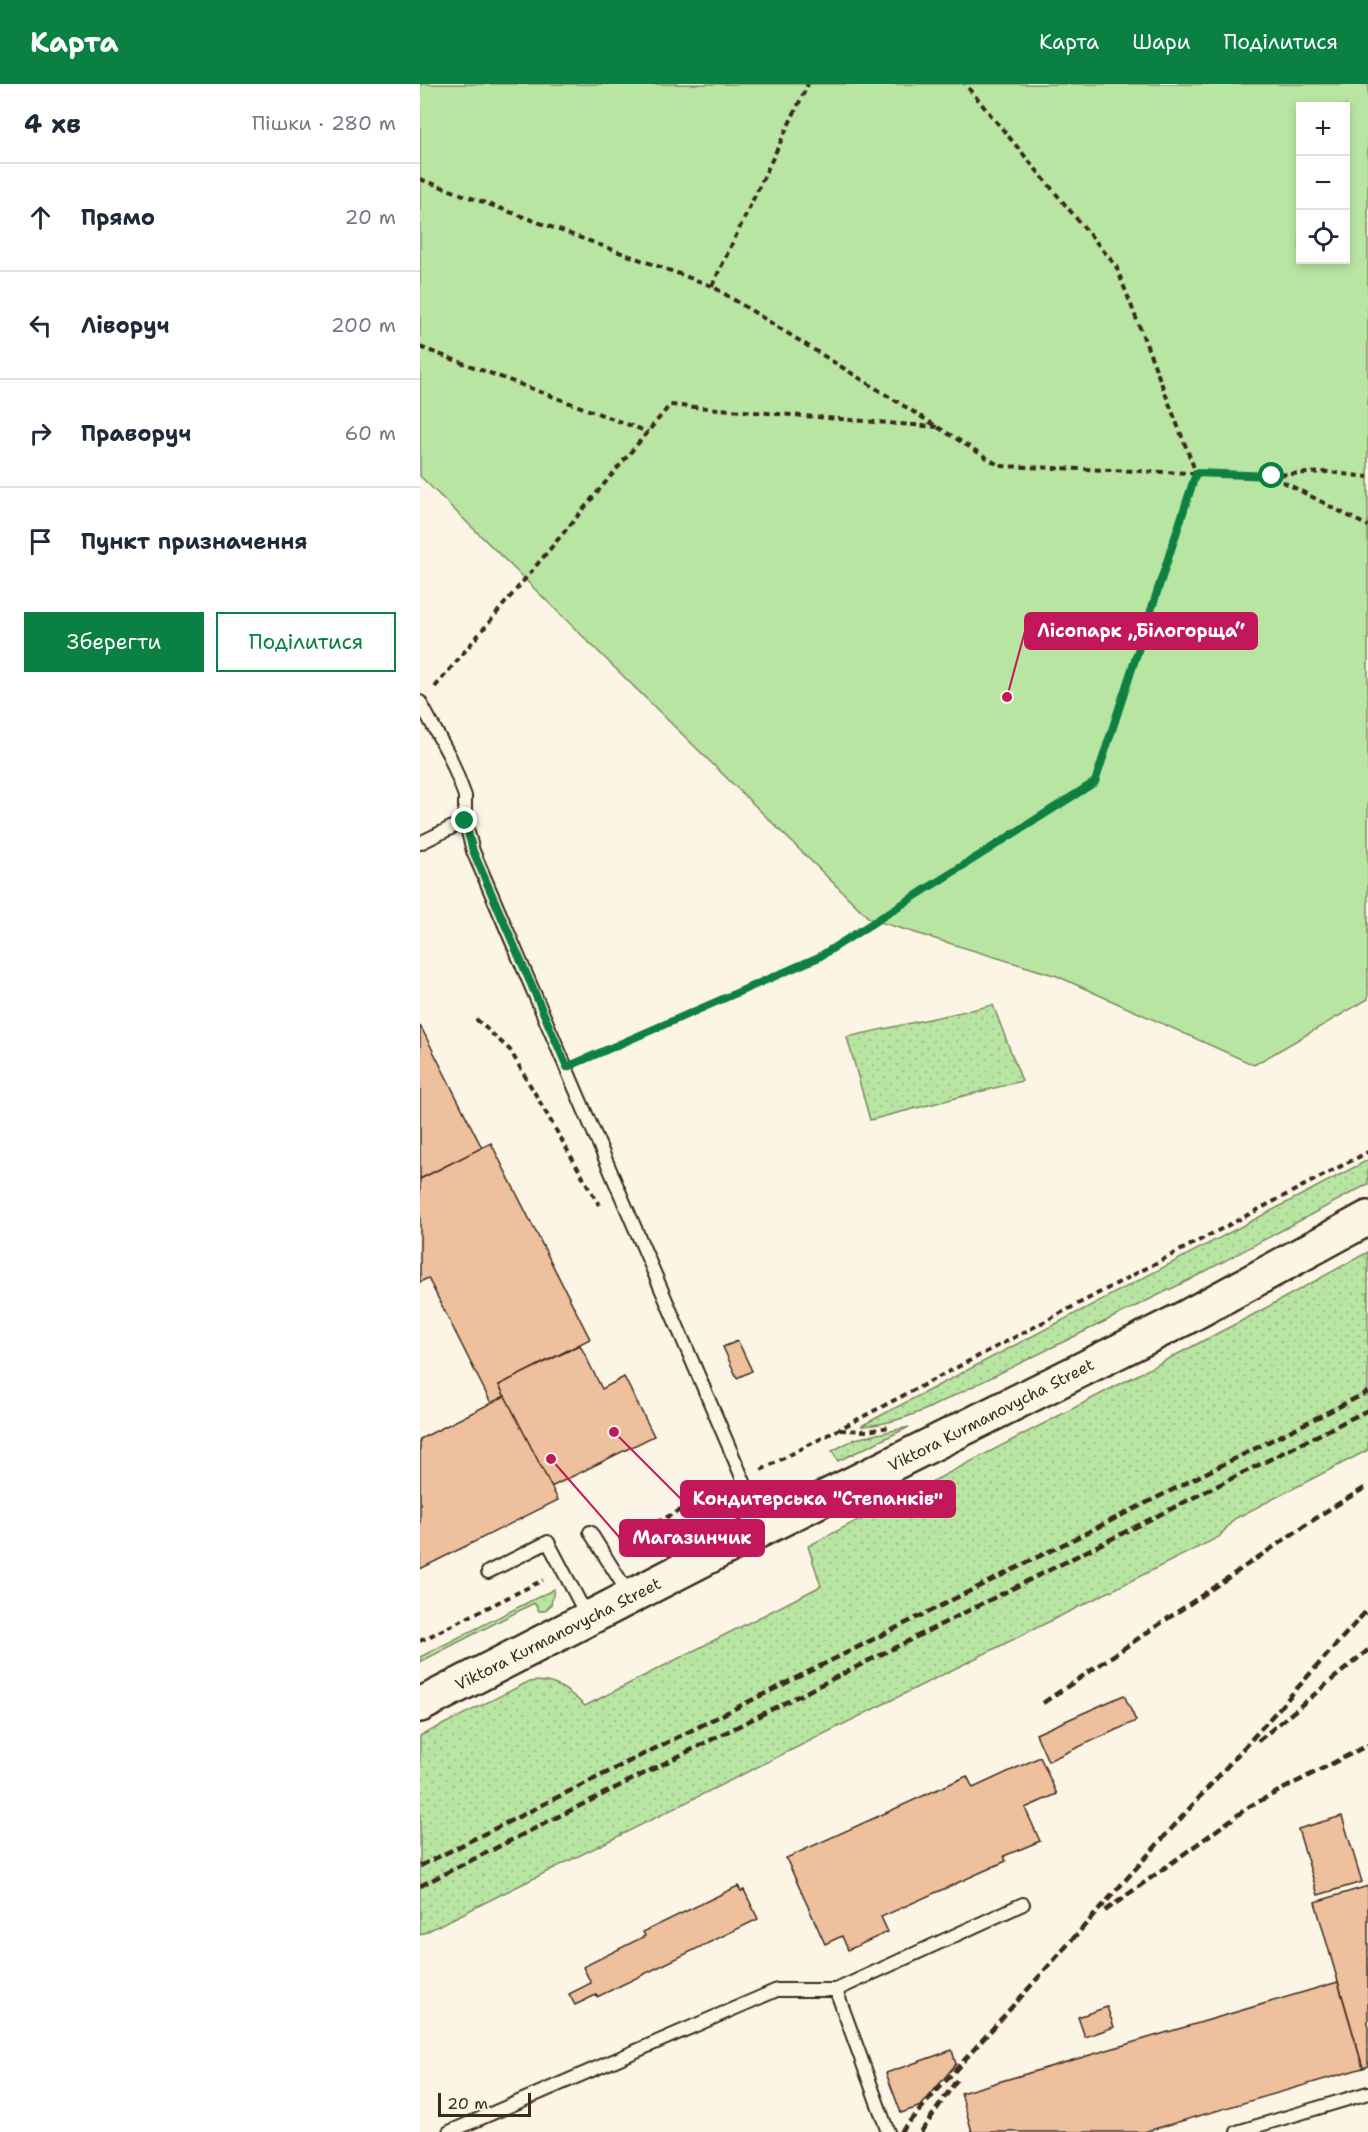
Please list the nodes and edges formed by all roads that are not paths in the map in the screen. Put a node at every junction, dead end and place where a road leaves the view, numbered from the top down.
1 (420, 703) edge
2 (465, 821) junction
3 (420, 843) edge
4 (1368, 1218) edge
5 (764, 1528) junction
6 (590, 1532) dead end
7 (488, 1572) dead end
8 (631, 1597) junction
9 (588, 1619) junction
10 (420, 1706) edge
11 (1023, 1904) dead end
12 (836, 1990) junction
13 (1368, 2093) edge
14 (448, 2132) edge
15 (888, 2132) edge
16 (1237, 2132) edge

1 - 2 lane
2 - 3 lane
2 - 5 lane
4 - 5 street, Viktora Kurmanovycha Street
5 - 8 street, Viktora Kurmanovycha Street
6 - 8 lane
7 - 9 lane
8 - 9 street, Viktora Kurmanovycha Street
9 - 10 street, Viktora Kurmanovycha Street
11 - 12 lane
12 - 14 lane
12 - 15 lane
13 - 16 lane

